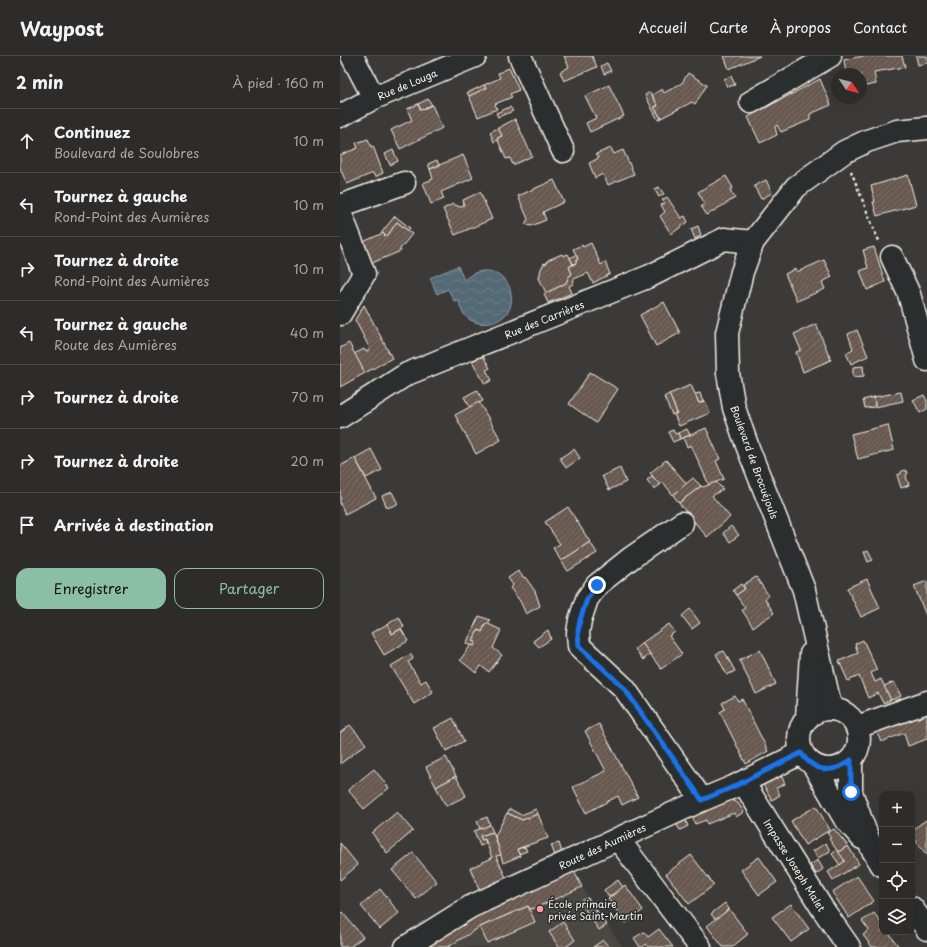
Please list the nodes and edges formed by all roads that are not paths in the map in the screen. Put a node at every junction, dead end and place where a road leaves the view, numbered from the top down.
1 (352, 56) edge
2 (475, 56) edge
3 (520, 56) edge
4 (830, 56) edge
5 (374, 98) junction
6 (751, 102) dead end
7 (340, 116) edge
8 (927, 128) edge
9 (563, 151) dead end
10 (404, 183) dead end
11 (340, 206) edge
12 (340, 212) edge
13 (753, 242) junction
14 (892, 257) road end
15 (340, 314) edge
16 (927, 360) edge
17 (340, 417) edge
18 (682, 523) dead end
19 (813, 633) junction
20 (927, 702) edge
21 (831, 709) junction
22 (807, 718) junction
23 (857, 727) junction
24 (808, 760) junction
25 (851, 760) junction
26 (743, 782) junction
27 (702, 800) junction
28 (618, 839) junction
29 (877, 857) edge
30 (915, 912) edge
31 (927, 929) edge
32 (406, 947) edge
33 (700, 947) edge
34 (849, 947) edge

1 - 5 street
2 - 5 street, Rue de Louga
3 - 9 street
4 - 6 street
5 - 7 street, Rue de Louga
8 - 13 street, Boulevard de Brocuéjouls
10 - 11 street
12 - 15 street
13 - 17 street, Rue des Carrières
13 - 19 street, Boulevard de Brocuéjouls
14 - 16 street
18 - 27 street
19 - 21 street, Boulevard de Brocuéjouls
19 - 22 street, Boulevard de Brocuéjouls
20 - 23 street
21 - 22 street
21 - 23 street
22 - 24 street
23 - 25 street
24 - 25 street
24 - 26 street, Route des Aumières
24 - 29 street
25 - 29 street
26 - 27 street, Route des Aumières
26 - 34 street, Impasse Joseph Malet
27 - 28 street, Route des Aumières
28 - 32 street, Route des Aumières
28 - 33 street
30 - 31 street

